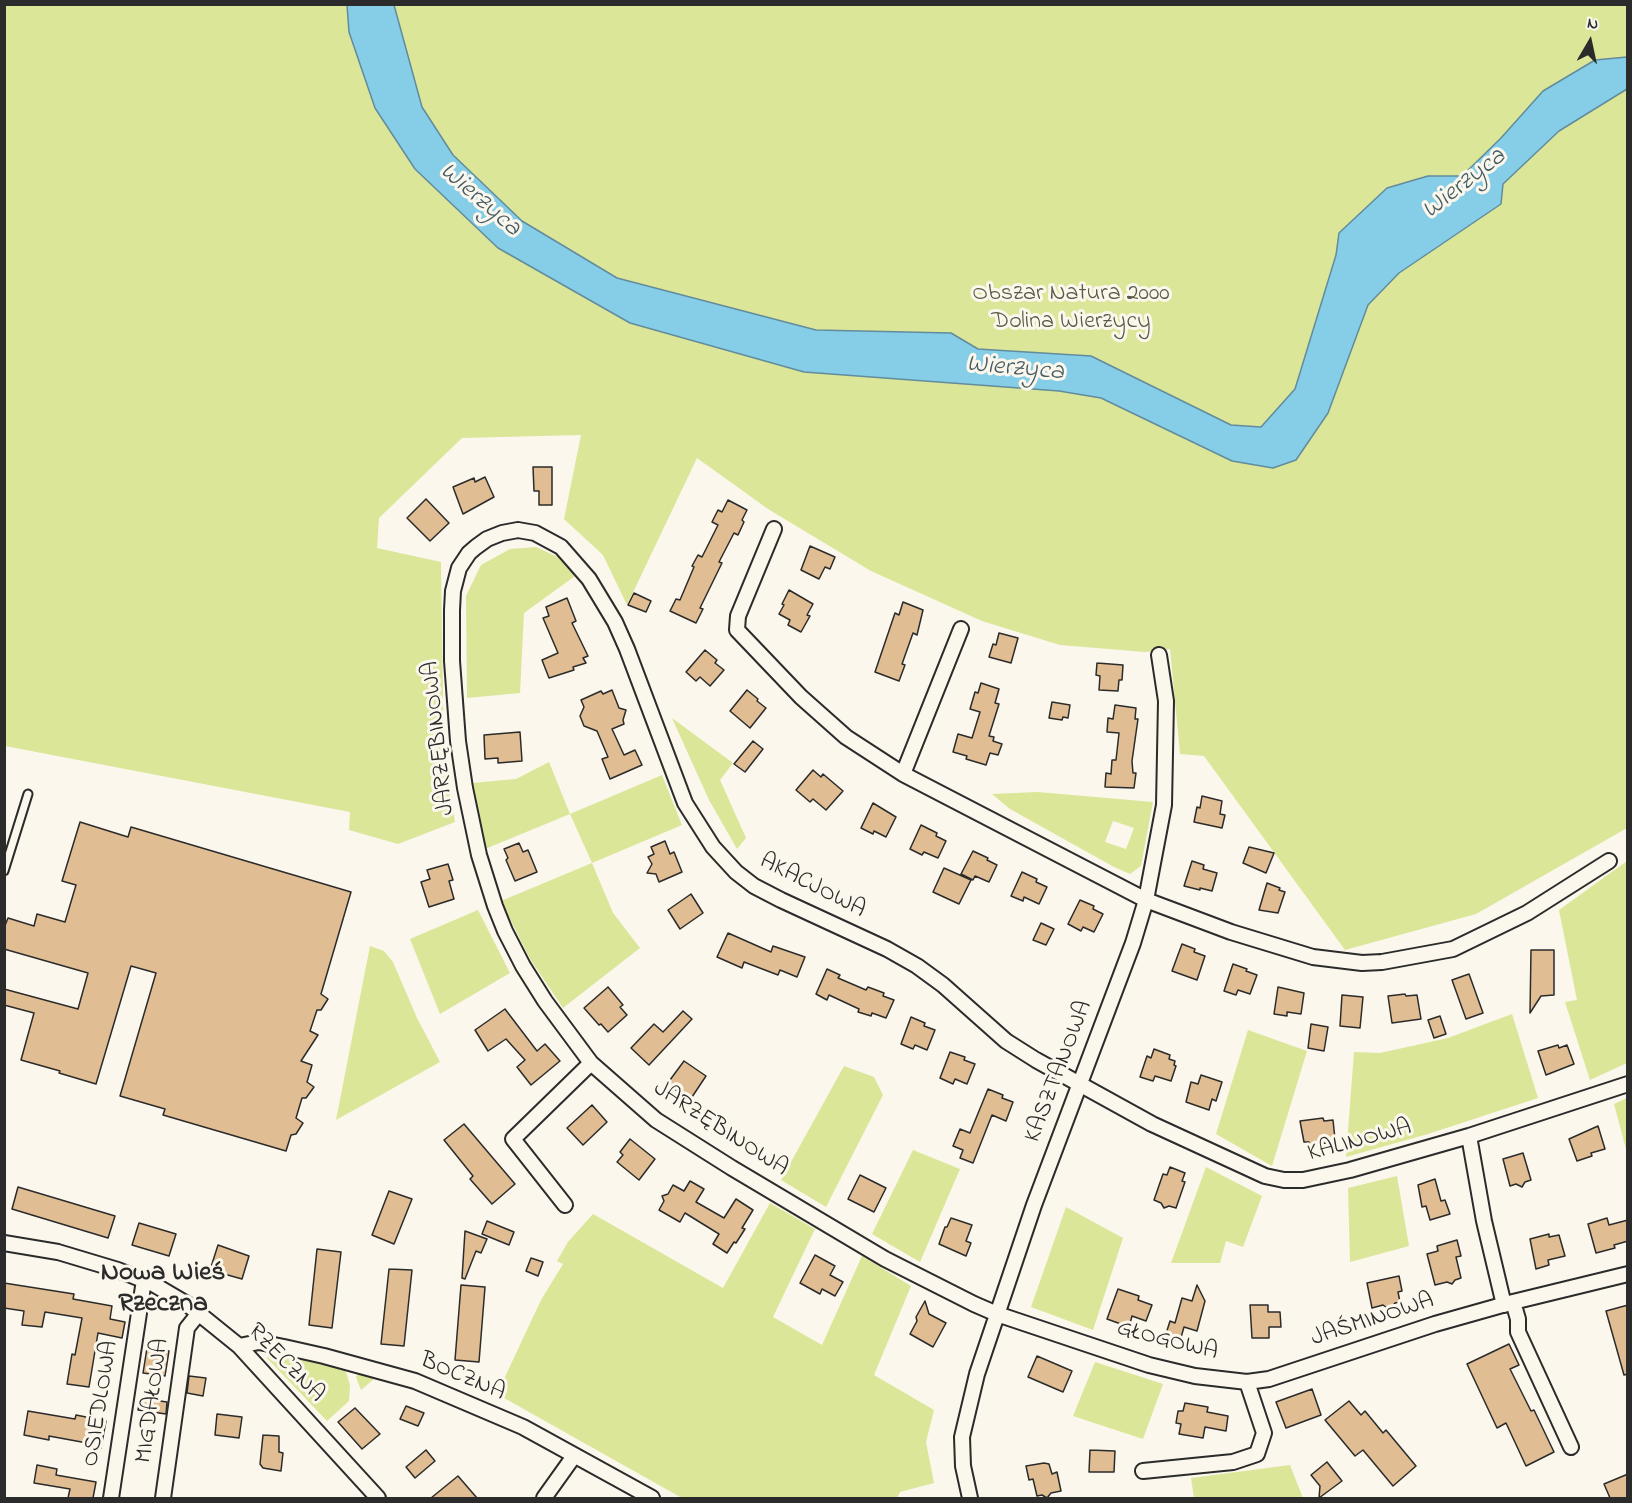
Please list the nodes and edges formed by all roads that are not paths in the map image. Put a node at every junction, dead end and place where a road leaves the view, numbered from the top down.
1 (774, 529) dead end
2 (502, 532) joint
3 (961, 629) dead end
4 (1159, 655) dead end
5 (903, 774) junction
6 (28, 794) dead end
7 (1609, 861) dead end
8 (4, 871) edge
9 (1146, 900) junction
10 (591, 1063) junction
11 (1080, 1083) junction
12 (1628, 1084) edge
13 (1469, 1136) junction
14 (565, 1205) dead end
15 (4, 1243) edge
16 (1628, 1274) edge
17 (144, 1280) junction
18 (1509, 1304) junction
19 (198, 1313) junction
20 (997, 1314) junction
21 (239, 1346) junction
22 (1247, 1382) junction
23 (1571, 1447) dead end
24 (574, 1456) junction
25 (1143, 1472) dead end
26 (111, 1498) edge
27 (163, 1498) edge
28 (378, 1498) edge
29 (544, 1498) edge
30 (652, 1498) edge
31 (970, 1498) edge

1 - 5 street
2 - 10 street, JARZĘBINOWA
2 - 11 street, AKACJOWA
3 - 5 street
4 - 9 street, KASZTANOWA
5 - 9 street
6 - 8 lane
7 - 9 street
9 - 11 street, KASZTANOWA
10 - 14 street
10 - 20 street, JARZĘBINOWA
11 - 13 street, KALINOWA
11 - 20 street, KASZTANOWA
12 - 13 street, KALINOWA
13 - 18 street
15 - 17 street, RZECZNA
16 - 18 street, JAŚMINOWA
17 - 19 street, RZECZNA
17 - 26 street, OSIEDLOWA
18 - 22 street, JAŚMINOWA
18 - 23 street
19 - 21 street, RZECZNA
19 - 27 street, MIGDAŁOWA
20 - 22 street, GŁOGOWA
20 - 31 street, KASZTANOWA
21 - 24 street, BOCZNA
21 - 28 street, RZECZNA
22 - 25 street
24 - 29 street
24 - 30 street, BOCZNA

